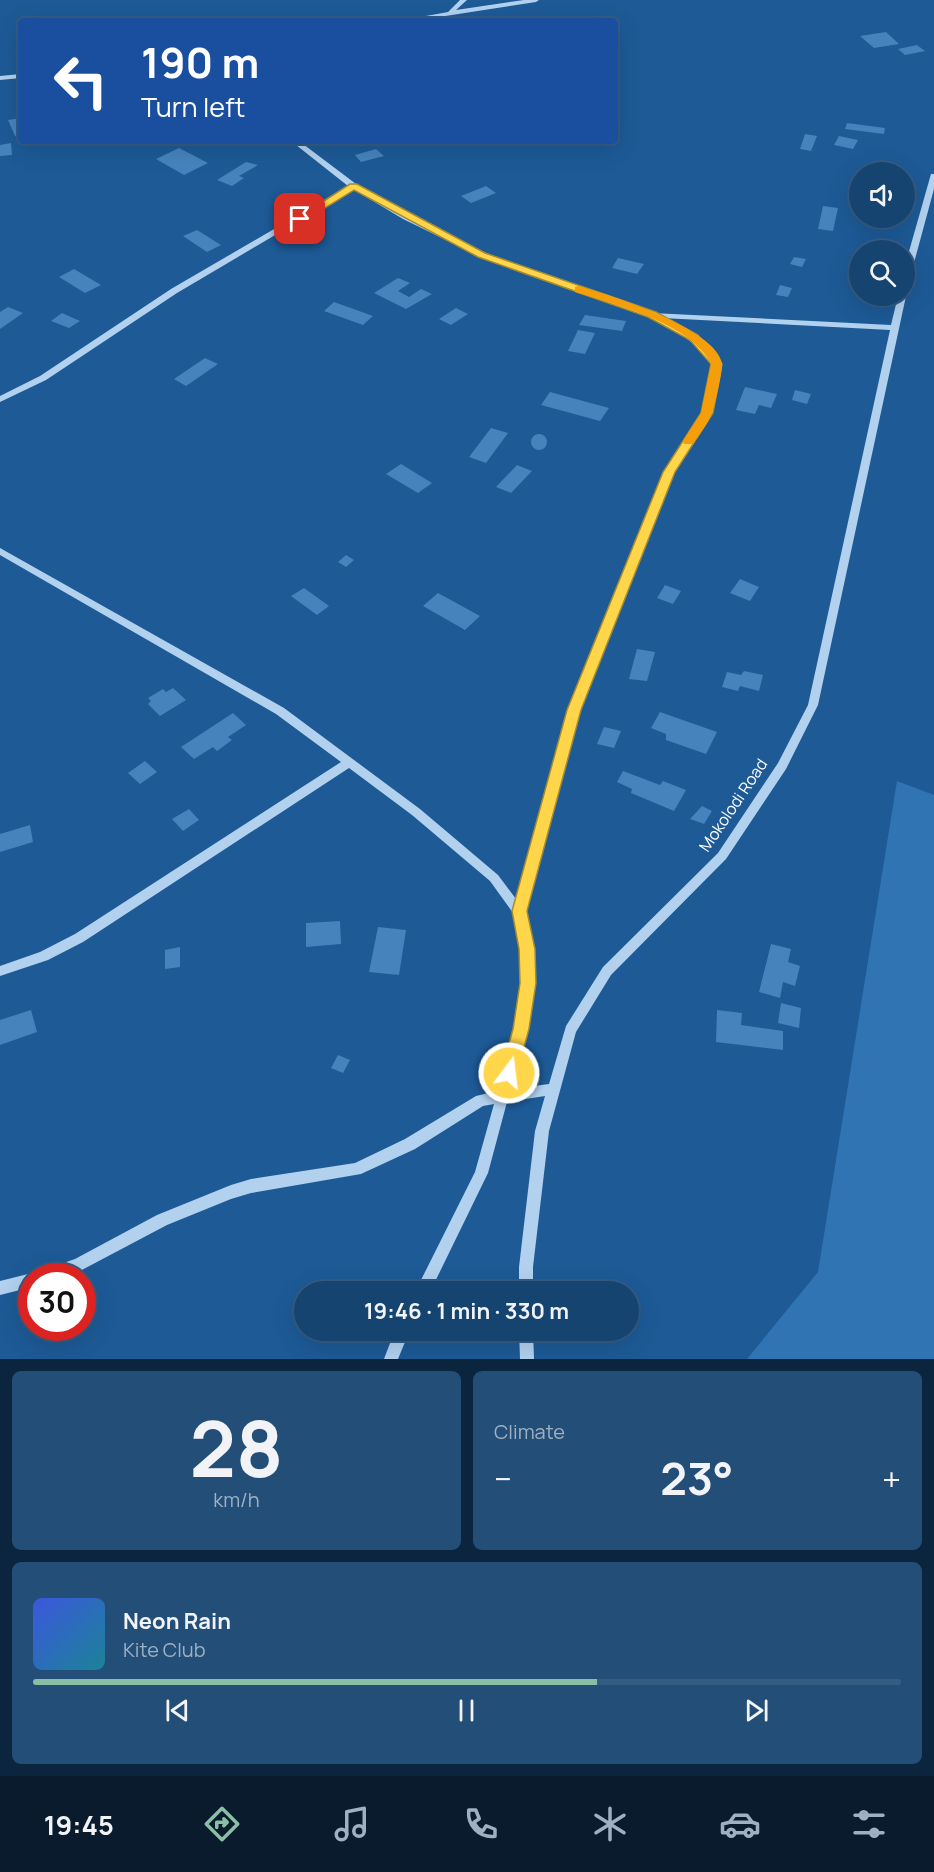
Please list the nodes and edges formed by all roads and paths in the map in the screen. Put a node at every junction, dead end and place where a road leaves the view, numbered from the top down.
1 (464, 0) edge
2 (536, 0) edge
3 (450, 13) junction
4 (420, 18) edge
5 (18, 76) edge
6 (0, 78) edge
7 (300, 144) edge
8 (934, 176) edge
9 (354, 186) junction
10 (915, 245) edge
11 (900, 306) edge
12 (652, 314) junction
13 (895, 328) junction
14 (0, 399) edge
15 (0, 551) edge
16 (350, 762) junction
17 (519, 911) junction
18 (0, 971) edge
19 (554, 1089) junction
20 (503, 1095) junction
21 (80, 1263) edge
22 (427, 1281) edge
23 (526, 1281) edge
24 (18, 1284) edge
25 (0, 1288) edge
26 (398, 1341) edge
27 (526, 1341) edge
28 (391, 1359) edge
29 (527, 1359) edge

1 - 3 street
2 - 3 street
3 - 4 street
5 - 6 street
7 - 9 street
8 - 10 street
9 - 12 street
9 - 14 street
11 - 13 street, Mokolodi Road
12 - 13 street
12 - 17 street
13 - 19 street, Mokolodi Road
15 - 16 street
16 - 17 street
16 - 18 street
17 - 20 street
19 - 20 street
19 - 23 street, Mokolodi Road
20 - 21 street
20 - 22 street
24 - 25 street
26 - 28 street
27 - 29 street

